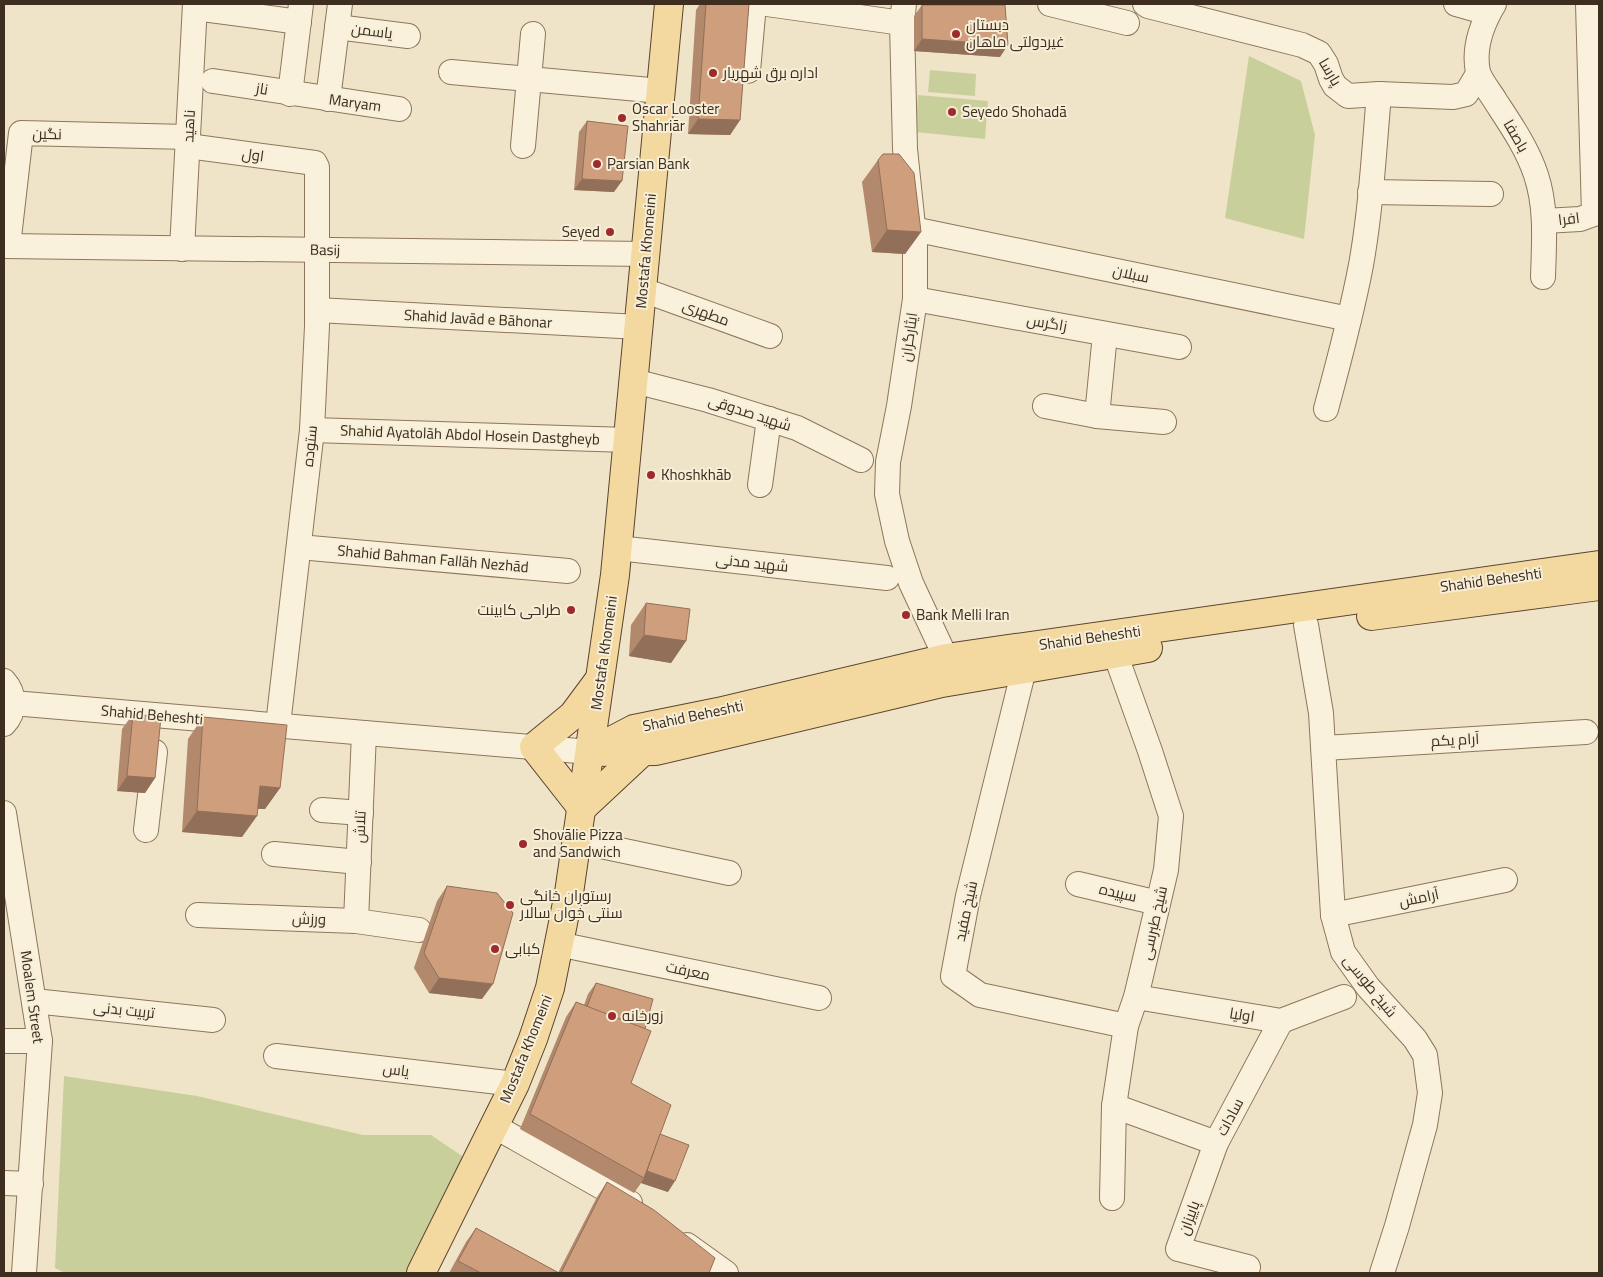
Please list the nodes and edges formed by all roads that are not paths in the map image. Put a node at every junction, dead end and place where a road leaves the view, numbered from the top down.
1 (669, 4) edge
2 (754, 4) edge
3 (767, 4) edge
4 (1050, 4) edge
5 (1145, 4) edge
6 (1456, 4) edge
7 (1588, 4) edge
8 (195, 6) edge
9 (1491, 8) edge
10 (300, 13) edge
11 (903, 14) edge
12 (338, 15) edge
13 (1127, 23) dead end
14 (533, 34) dead end
15 (408, 36) dead end
16 (748, 71) dead end
17 (451, 72) dead end
18 (1478, 74) junction
19 (529, 79) junction
20 (213, 81) dead end
21 (661, 91) junction
22 (1379, 94) junction
23 (310, 97) junction
24 (400, 110) dead end
25 (188, 141) junction
26 (523, 146) dead end
27 (316, 165) joint
28 (1370, 192) junction
29 (1491, 194) dead end
30 (1544, 221) junction
31 (913, 229) junction
32 (6, 246) edge
33 (182, 248) junction
34 (317, 250) junction
35 (646, 254) junction
36 (1543, 277) dead end
37 (643, 290) junction
38 (915, 299) junction
39 (317, 310) junction
40 (1349, 319) junction
41 (639, 327) junction
42 (1105, 334) junction
43 (770, 336) dead end
44 (1179, 347) dead end
45 (634, 381) junction
46 (1044, 406) dead end
47 (1326, 409) dead end
48 (1097, 416) junction
49 (769, 419) junction
50 (1164, 422) dead end
51 (312, 430) junction
52 (628, 440) junction
53 (861, 460) dead end
54 (760, 485) dead end
55 (299, 547) junction
56 (618, 548) junction
57 (1599, 565) edge
58 (568, 571) dead end
59 (887, 578) dead end
60 (1599, 586) edge
61 (1306, 625) junction
62 (1115, 653) junction
63 (946, 658) junction
64 (1024, 669) junction
65 (599, 680) junction
66 (4, 681) edge
67 (13, 703) junction
68 (158, 715) junction
69 (4, 724) edge
70 (278, 725) junction
71 (1586, 732) dead end
72 (364, 733) junction
73 (534, 748) junction
74 (1324, 748) junction
75 (590, 752) junction
76 (642, 752) junction
77 (582, 808) junction
78 (322, 810) dead end
79 (4, 813) edge
80 (361, 813) junction
81 (146, 830) dead end
82 (577, 841) junction
83 (7, 851) edge
84 (274, 854) dead end
85 (359, 862) junction
86 (729, 873) dead end
87 (1505, 880) dead end
88 (1078, 884) dead end
89 (1158, 903) junction
90 (198, 915) dead end
91 (1333, 916) junction
92 (356, 921) junction
93 (419, 930) dead end
94 (558, 944) junction
95 (1136, 997) junction
96 (1344, 997) dead end
97 (819, 998) dead end
98 (34, 1001) junction
99 (213, 1020) dead end
100 (1281, 1021) junction
101 (1126, 1026) junction
102 (40, 1041) junction
103 (4, 1042) edge
104 (276, 1056) dead end
105 (515, 1084) junction
106 (1114, 1106) junction
107 (494, 1126) junction
108 (1216, 1143) junction
109 (4, 1183) edge
110 (31, 1184) junction
111 (1112, 1198) dead end
112 (646, 1215) edge
113 (670, 1232) edge
114 (24, 1273) edge
115 (421, 1273) edge
116 (726, 1273) edge
117 (1246, 1273) edge
118 (1382, 1273) edge

1 - 21 main road, Mostafa Khomeini
2 - 16 street
3 - 11 street
4 - 13 street
5 - 22 street, پارسا
6 - 9 street
7 - 30 street, افرا
8 - 10 street
8 - 25 street, ناهید
9 - 18 street
10 - 23 street
11 - 31 street, ایثارگران
12 - 15 street, یاسمن
12 - 23 street
14 - 19 street
17 - 19 street
18 - 22 street, پارسا
18 - 30 street, باصفا
19 - 21 street
19 - 26 street
20 - 23 street, ناز
21 - 35 main road, Mostafa Khomeini
22 - 28 street
23 - 24 street, Maryam
25 - 27 street, اول
25 - 32 street, نگین
25 - 33 street, ناهید
27 - 34 street, ستوده
28 - 29 street
28 - 40 street
30 - 36 street, باصفا
31 - 38 street, ایثارگران
31 - 40 street, سبلان
32 - 33 street, Basij
33 - 34 street, Basij
34 - 35 street, Basij
34 - 39 street, ستوده
35 - 37 main road, Mostafa Khomeini
37 - 41 main road, Mostafa Khomeini
37 - 43 street, مطهری
38 - 42 street, زاگرس
38 - 63 street, ایثارگران
39 - 41 street, Shahid Javād e Bāhonar
39 - 51 street, ستوده
40 - 47 street
41 - 45 main road, Mostafa Khomeini
42 - 44 street, زاگرس
42 - 48 street
45 - 49 street, شهید صدوقی
45 - 52 main road, Mostafa Khomeini
46 - 48 street
48 - 50 street
49 - 53 street, شهید صدوقی
49 - 54 street
51 - 52 street, Shahid Ayatolāh Abdol Hosein Dastgheyb
51 - 55 street, ستوده
52 - 56 main road, Mostafa Khomeini
55 - 58 street, Shahid Bahman Fallāh Nezhād
55 - 70 street, ستوده
56 - 59 street, شهید مدنی
56 - 65 main road, Mostafa Khomeini
57 - 63 main road, Shahid Beheshti
60 - 61 main road, Shahid Beheshti
61 - 62 main road, Shahid Beheshti
61 - 74 street, شیخ طوسی
62 - 64 main road, Shahid Beheshti
62 - 89 street, شیخ طبرسی
63 - 75 main road, Shahid Beheshti
64 - 76 main road, Shahid Beheshti
64 - 101 street, شیخ مفید
65 - 73 main road
65 - 75 main road, Mostafa Khomeini
66 - 67 street
67 - 68 street, Shahid Beheshti
67 - 69 street
68 - 70 street, Shahid Beheshti
68 - 81 street
70 - 72 street, Shahid Beheshti
71 - 74 street, آرام یکم
72 - 73 street, Shahid Beheshti
72 - 80 street, تلاش
73 - 75 street, Shahid Beheshti
73 - 77 main road
74 - 91 street, شیخ طوسی
75 - 76 main road, Shahid Beheshti
75 - 77 main road, Mostafa Khomeini
76 - 77 main road
77 - 82 main road, Mostafa Khomeini
78 - 80 street
79 - 83 street, Moalem Street
80 - 85 street, تلاش
82 - 86 street
82 - 94 main road, Mostafa Khomeini
83 - 98 street, Moalem Street
84 - 85 street
85 - 92 street, تلاش
87 - 91 street, آرامش
88 - 89 street, سپیده
89 - 95 street, شیخ طبرسی
90 - 92 street, ورزش
91 - 118 street, شیخ طوسی
92 - 93 street, ورزش
94 - 97 street, معرفت
94 - 105 main road, Mostafa Khomeini
95 - 100 street, اولیا
95 - 101 street, شیخ طبرسی
96 - 100 street
98 - 99 street, تربیت بدنی
98 - 102 street, Moalem Street
100 - 108 street, سادات
101 - 106 street, شیخ طبرسی
102 - 103 street
102 - 110 street, Moalem Street
104 - 105 street, یاس
105 - 107 main road, Mostafa Khomeini
106 - 108 street, سادات
106 - 111 street, شیخ طبرسی
107 - 112 street
107 - 115 main road, Mostafa Khomeini
108 - 117 street, پاییزان
109 - 110 street
110 - 114 street, Moalem Street
113 - 116 street

